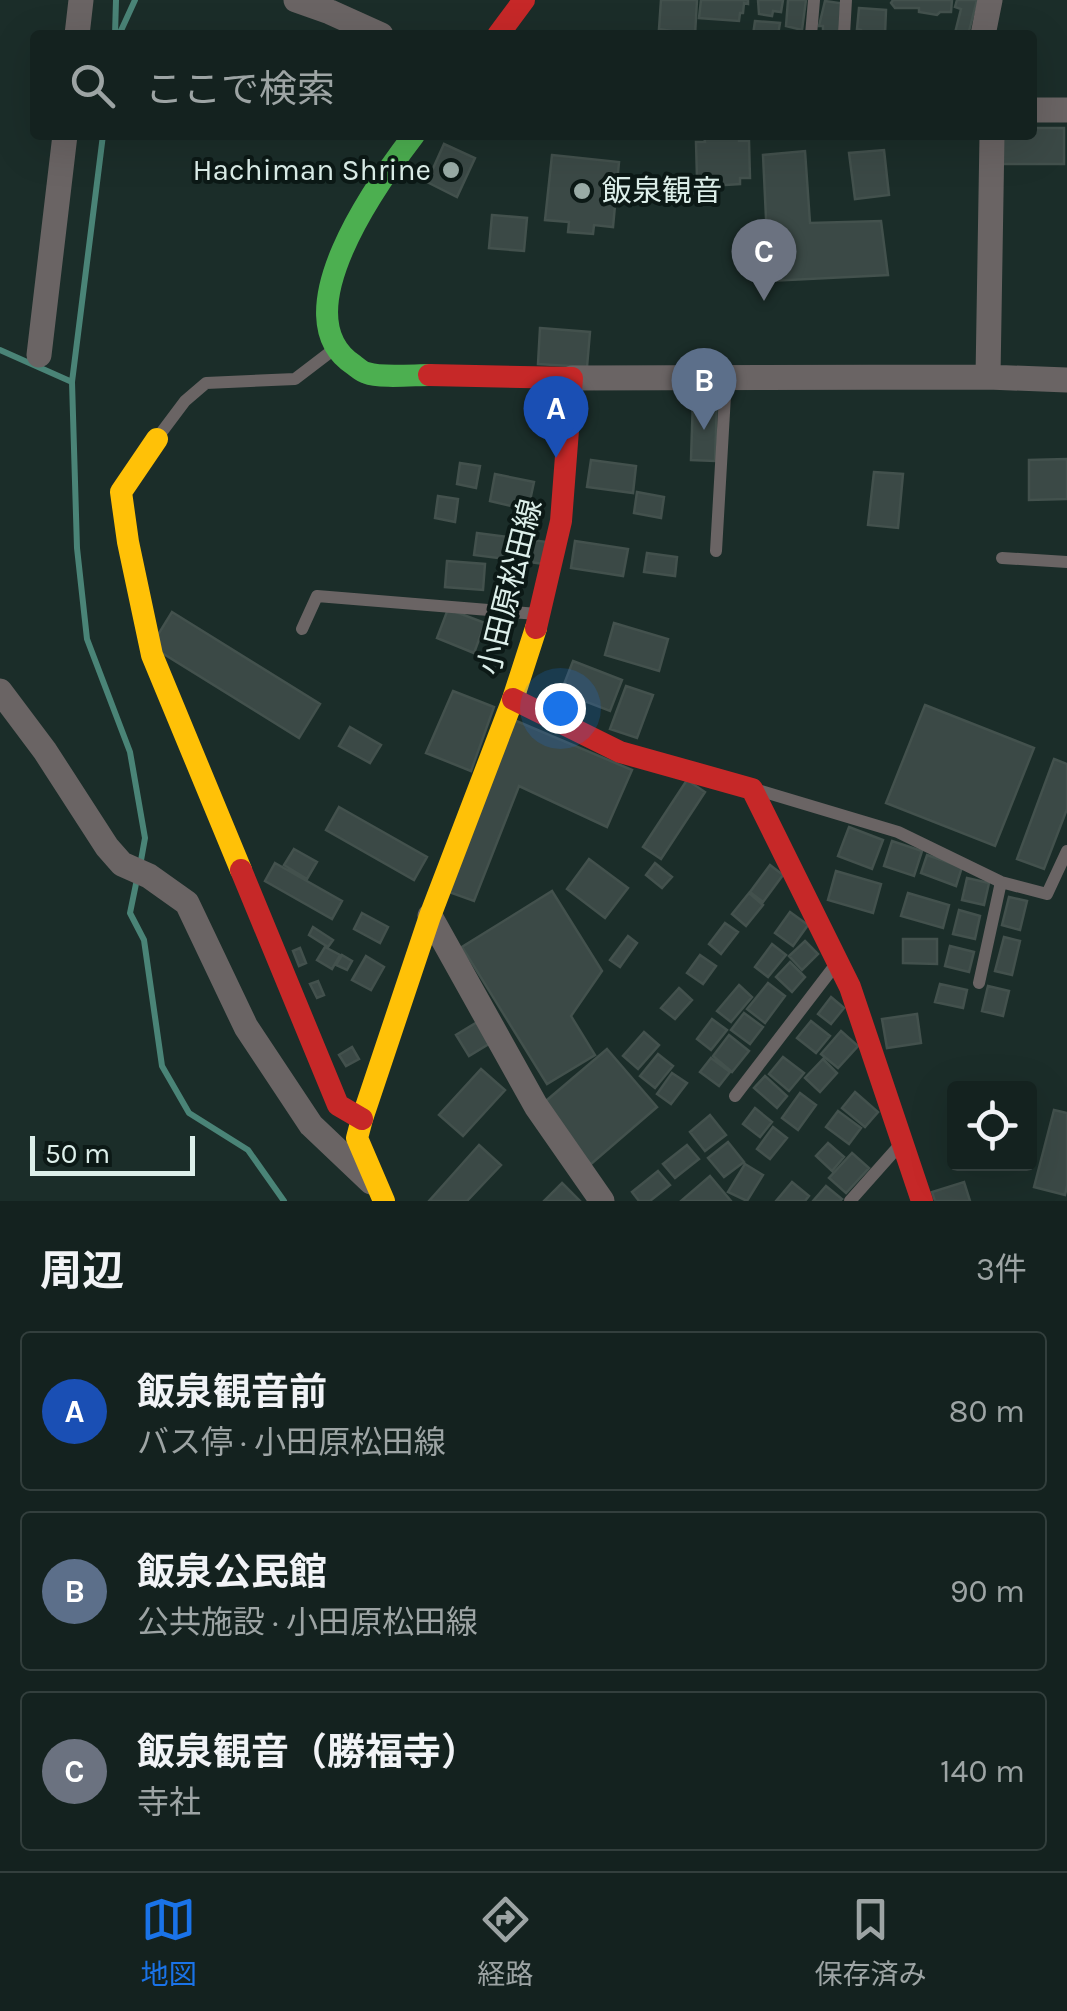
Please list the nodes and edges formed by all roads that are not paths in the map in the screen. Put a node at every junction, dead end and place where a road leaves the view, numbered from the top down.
1 (81, 0) edge
2 (296, 0) edge
3 (814, 0) edge
4 (846, 0) edge
5 (990, 0) edge
6 (522, 1) edge
7 (78, 30) edge
8 (370, 30) edge
9 (502, 30) edge
10 (811, 30) edge
11 (844, 30) edge
12 (985, 30) edge
13 (1037, 110) edge
14 (1067, 110) edge
15 (64, 140) edge
16 (410, 140) edge
17 (992, 140) edge
18 (335, 348) junction
19 (39, 355) dead end
20 (988, 376) junction
21 (572, 378) junction
22 (726, 378) junction
23 (1067, 380) edge
24 (157, 440) joint
25 (716, 551) dead end
26 (1002, 558) dead end
27 (1067, 562) edge
28 (540, 614) junction
29 (302, 629) dead end
30 (0, 691) edge
31 (513, 699) junction
32 (752, 788) junction
33 (1067, 851) edge
34 (1001, 882) junction
35 (430, 916) junction
36 (837, 962) junction
37 (978, 983) dead end
38 (735, 1096) dead end
39 (362, 1119) junction
40 (903, 1141) junction
41 (382, 1195) edge
42 (602, 1201) edge
43 (850, 1201) edge
44 (922, 1201) edge

1 - 7 street
2 - 8 street
3 - 10 lane
4 - 11 lane
5 - 12 street
6 - 9 street
13 - 14 street
15 - 19 street
16 - 18 street
17 - 20 street
18 - 21 street
18 - 24 lane
20 - 22 street
20 - 23 street
21 - 22 street
21 - 28 street, 小田原松田線
22 - 25 lane
24 - 39 street
26 - 27 lane
28 - 29 lane
28 - 31 street, 小田原松田線
30 - 41 street
31 - 32 street
31 - 35 street, 小田原松田線
32 - 34 lane
32 - 36 street
33 - 34 lane
34 - 37 lane
35 - 39 street, 小田原松田線
35 - 42 street
36 - 38 lane
36 - 40 street
39 - 41 street, 小田原松田線
40 - 43 lane
40 - 44 street

